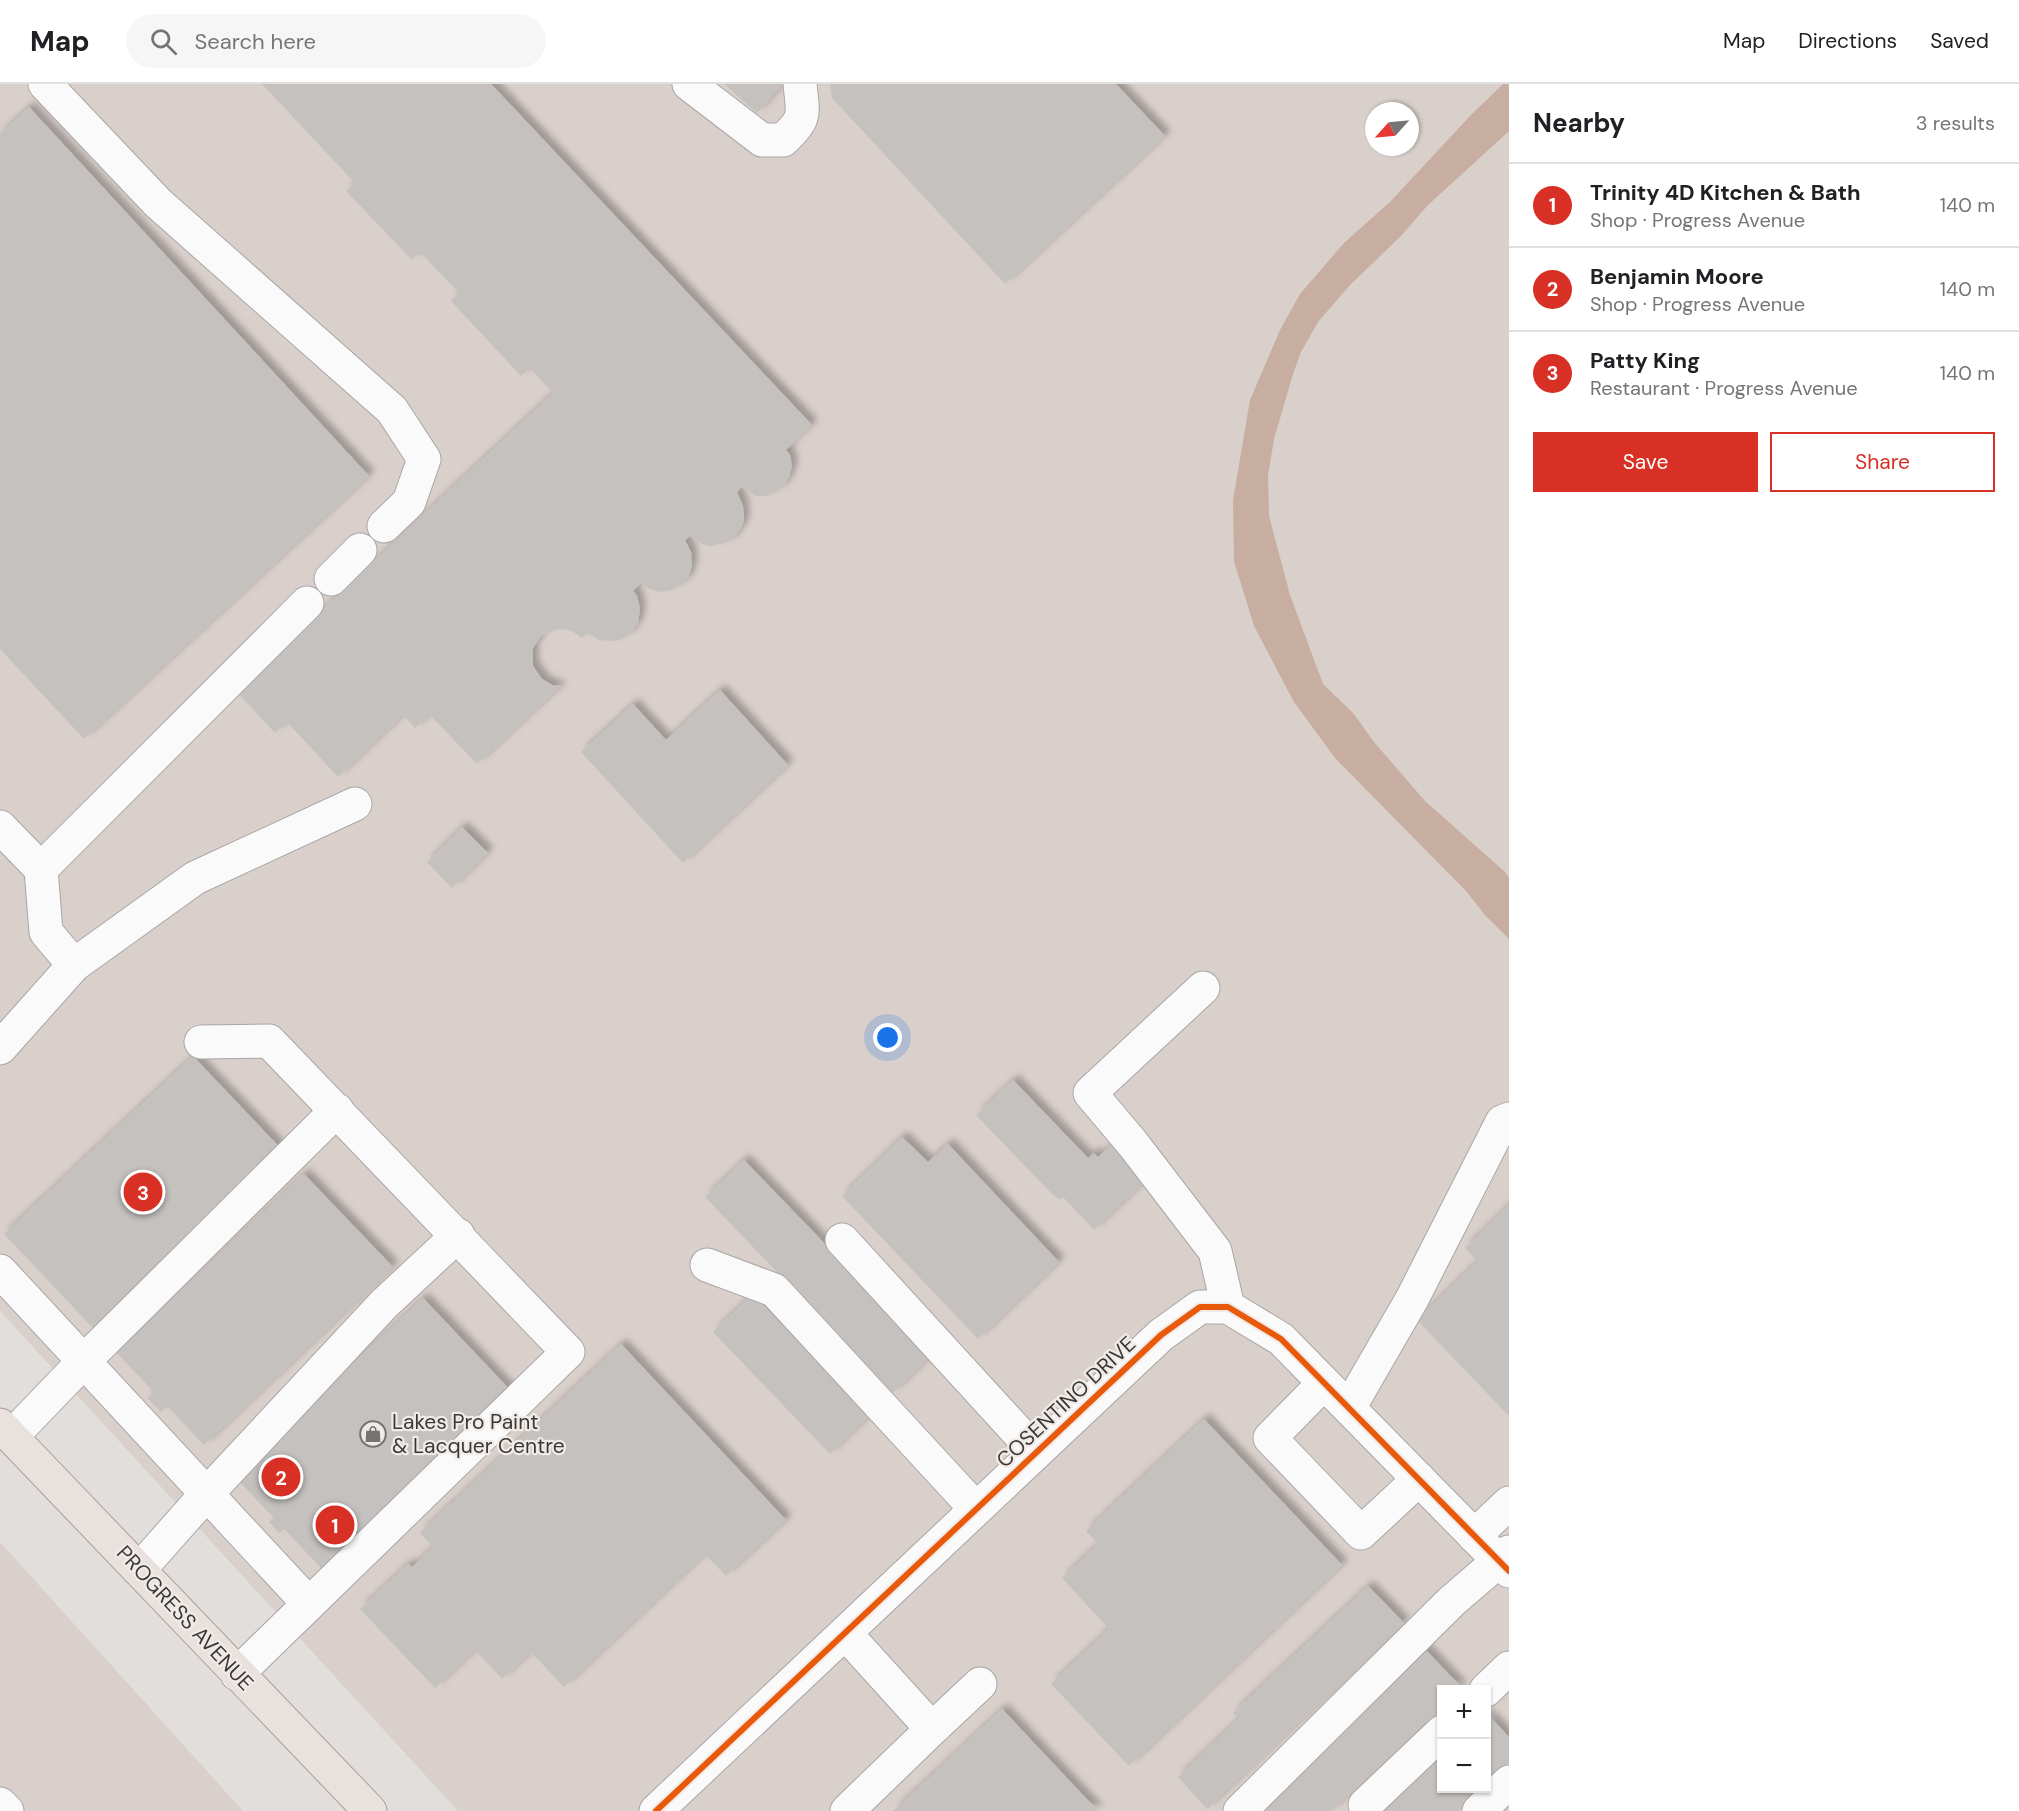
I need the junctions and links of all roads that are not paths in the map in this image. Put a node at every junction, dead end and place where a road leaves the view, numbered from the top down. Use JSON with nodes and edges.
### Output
{"nodes":[{"id":1,"x":45,"y":84,"type":"edge"},
{"id":2,"x":689,"y":84,"type":"edge"},
{"id":3,"x":800,"y":84,"type":"edge"},
{"id":4,"x":384,"y":526,"type":"dead end"},
{"id":5,"x":360,"y":550,"type":"dead end"},
{"id":6,"x":331,"y":579,"type":"dead end"},
{"id":7,"x":307,"y":603,"type":"dead end"},
{"id":8,"x":355,"y":804,"type":"dead end"},
{"id":9,"x":0,"y":827,"type":"edge"},
{"id":10,"x":41,"y":869,"type":"junction"},
{"id":11,"x":74,"y":965,"type":"junction"},
{"id":12,"x":1203,"y":988,"type":"dead end"},
{"id":13,"x":201,"y":1042,"type":"dead end"},
{"id":14,"x":0,"y":1048,"type":"edge"},
{"id":15,"x":337,"y":1110,"type":"junction"},
{"id":16,"x":1509,"y":1119,"type":"edge"},
{"id":17,"x":458,"y":1235,"type":"junction"},
{"id":18,"x":842,"y":1240,"type":"dead end"},
{"id":19,"x":707,"y":1265,"type":"dead end"},
{"id":20,"x":0,"y":1271,"type":"edge"},
{"id":21,"x":1228,"y":1307,"type":"junction"},
{"id":22,"x":84,"y":1361,"type":"junction"},
{"id":23,"x":1324,"y":1383,"type":"junction"},
{"id":24,"x":1349,"y":1408,"type":"junction"},
{"id":25,"x":6,"y":1431,"type":"edge"},
{"id":26,"x":1036,"y":1452,"type":"junction"},
{"id":27,"x":1419,"y":1479,"type":"junction"},
{"id":28,"x":207,"y":1494,"type":"junction"},
{"id":29,"x":1509,"y":1503,"type":"edge"},
{"id":30,"x":976,"y":1509,"type":"junction"},
{"id":31,"x":1474,"y":1536,"type":"junction"},
{"id":32,"x":1506,"y":1561,"type":"edge"},
{"id":33,"x":139,"y":1570,"type":"junction"},
{"id":34,"x":309,"y":1604,"type":"junction"},
{"id":35,"x":845,"y":1633,"type":"junction"},
{"id":36,"x":1509,"y":1668,"type":"edge"},
{"id":37,"x":237,"y":1674,"type":"junction"},
{"id":38,"x":980,"y":1684,"type":"dead end"},
{"id":39,"x":1490,"y":1685,"type":"edge"},
{"id":40,"x":932,"y":1729,"type":"junction"},
{"id":41,"x":1437,"y":1737,"type":"edge"},
{"id":42,"x":1509,"y":1782,"type":"edge"},
{"id":43,"x":0,"y":1804,"type":"edge"},
{"id":44,"x":1365,"y":1805,"type":"dead end"},
{"id":45,"x":7,"y":1811,"type":"edge"},
{"id":46,"x":370,"y":1811,"type":"edge"},
{"id":47,"x":656,"y":1811,"type":"edge"},
{"id":48,"x":847,"y":1811,"type":"edge"},
{"id":49,"x":1240,"y":1811,"type":"edge"},
{"id":50,"x":1479,"y":1811,"type":"edge"}],
"edges":[{"from":1,"to":4,"type":"street"},
{"from":2,"to":3,"type":"street"},
{"from":5,"to":6,"type":"street"},
{"from":7,"to":10,"type":"street"},
{"from":8,"to":11,"type":"street"},
{"from":9,"to":10,"type":"street"},
{"from":10,"to":11,"type":"street"},
{"from":11,"to":14,"type":"street"},
{"from":12,"to":21,"type":"street"},
{"from":13,"to":15,"type":"street"},
{"from":15,"to":17,"type":"street"},
{"from":15,"to":22,"type":"street"},
{"from":16,"to":24,"type":"street"},
{"from":17,"to":28,"type":"street"},
{"from":17,"to":34,"type":"street"},
{"from":18,"to":26,"type":"street"},
{"from":19,"to":30,"type":"street"},
{"from":20,"to":22,"type":"street"},
{"from":21,"to":23,"type":"street"},
{"from":21,"to":26,"type":"street","name":"COSENTINO DRIVE"},
{"from":22,"to":25,"type":"street"},
{"from":22,"to":28,"type":"street"},
{"from":23,"to":24,"type":"street"},
{"from":23,"to":27,"type":"street"},
{"from":24,"to":27,"type":"street"},
{"from":25,"to":33,"type":"main road","name":"PROGRESS AVENUE"},
{"from":26,"to":30,"type":"street","name":"COSENTINO DRIVE"},
{"from":27,"to":31,"type":"street"},
{"from":28,"to":33,"type":"street"},
{"from":28,"to":34,"type":"street"},
{"from":29,"to":31,"type":"street"},
{"from":30,"to":35,"type":"street","name":"COSENTINO DRIVE"},
{"from":31,"to":32,"type":"street"},
{"from":32,"to":49,"type":"street"},
{"from":33,"to":37,"type":"main road","name":"PROGRESS AVENUE"},
{"from":34,"to":37,"type":"street"},
{"from":35,"to":40,"type":"street"},
{"from":35,"to":47,"type":"street","name":"COSENTINO DRIVE"},
{"from":36,"to":39,"type":"street"},
{"from":37,"to":46,"type":"main road","name":"PROGRESS AVENUE"},
{"from":38,"to":40,"type":"street"},
{"from":40,"to":48,"type":"street"},
{"from":41,"to":44,"type":"street"},
{"from":42,"to":50,"type":"street"},
{"from":43,"to":45,"type":"street"}]}
